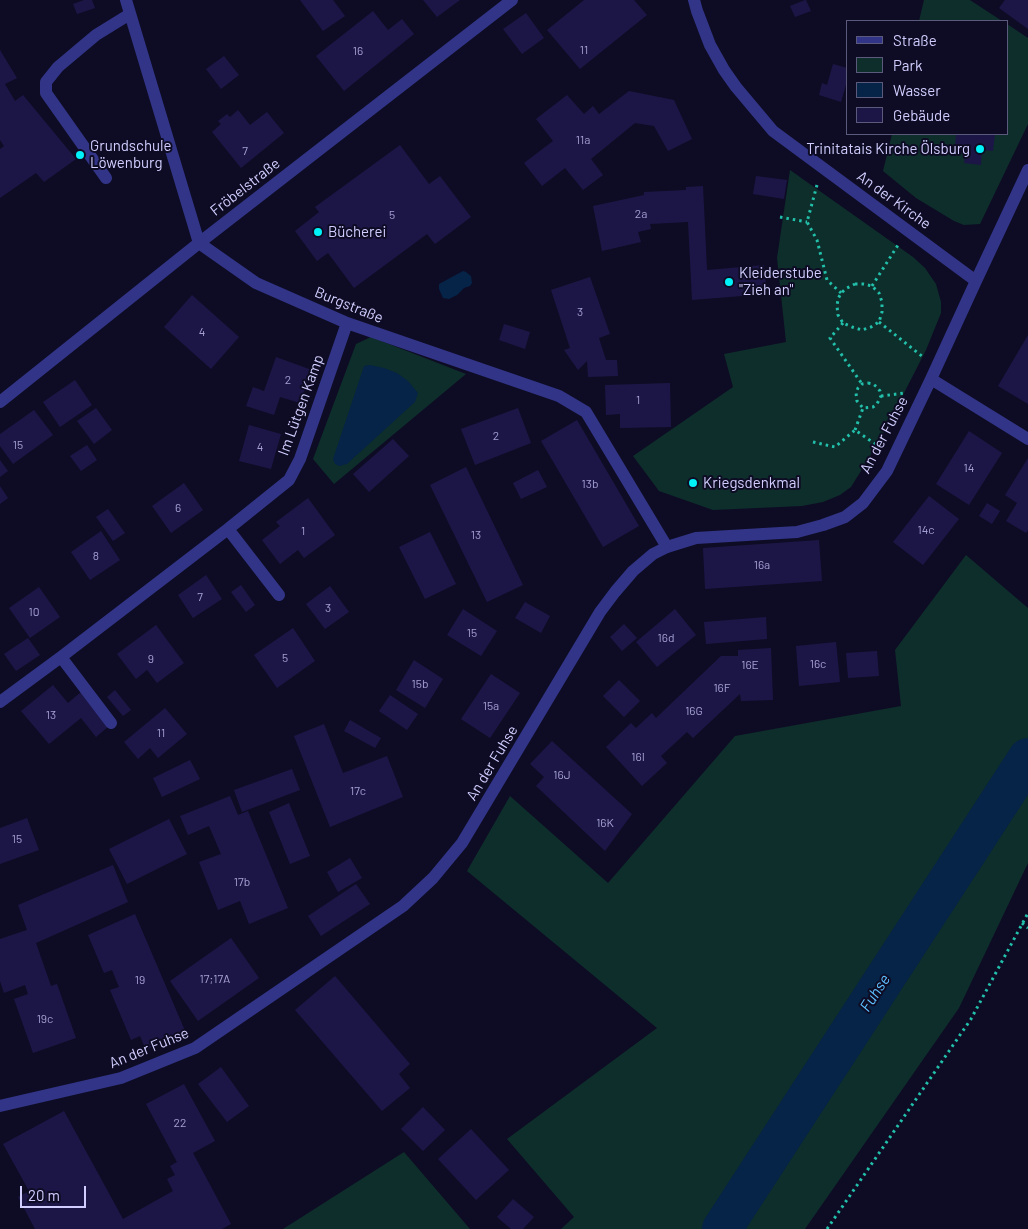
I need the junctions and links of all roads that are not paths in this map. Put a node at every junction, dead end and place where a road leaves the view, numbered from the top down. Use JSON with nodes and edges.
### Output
{"nodes":[{"id":1,"x":126,"y":0,"type":"edge"},
{"id":2,"x":512,"y":0,"type":"edge"},
{"id":3,"x":694,"y":0,"type":"edge"},
{"id":4,"x":130,"y":14,"type":"junction"},
{"id":5,"x":1028,"y":170,"type":"edge"},
{"id":6,"x":106,"y":178,"type":"dead end"},
{"id":7,"x":199,"y":243,"type":"junction"},
{"id":8,"x":976,"y":281,"type":"junction"},
{"id":9,"x":346,"y":323,"type":"junction"},
{"id":10,"x":934,"y":373,"type":"junction"},
{"id":11,"x":0,"y":402,"type":"edge"},
{"id":12,"x":1028,"y":439,"type":"edge"},
{"id":13,"x":228,"y":529,"type":"junction"},
{"id":14,"x":667,"y":547,"type":"junction"},
{"id":15,"x":279,"y":595,"type":"dead end"},
{"id":16,"x":61,"y":657,"type":"junction"},
{"id":17,"x":0,"y":702,"type":"edge"},
{"id":18,"x":111,"y":723,"type":"dead end"},
{"id":19,"x":0,"y":1106,"type":"edge"}],
"edges":[{"from":1,"to":4,"type":"street"},
{"from":2,"to":7,"type":"street","name":"Fröbelstraße"},
{"from":3,"to":8,"type":"street","name":"An der Kirche"},
{"from":4,"to":6,"type":"street"},
{"from":4,"to":7,"type":"street"},
{"from":5,"to":8,"type":"street","name":"An der Fuhse"},
{"from":7,"to":9,"type":"street","name":"Burgstraße"},
{"from":7,"to":11,"type":"street","name":"Fröbelstraße"},
{"from":8,"to":10,"type":"street","name":"An der Fuhse"},
{"from":9,"to":13,"type":"street","name":"Im Lütgen Kamp"},
{"from":9,"to":14,"type":"street","name":"Burgstraße"},
{"from":10,"to":12,"type":"street"},
{"from":10,"to":14,"type":"street","name":"An der Fuhse"},
{"from":13,"to":15,"type":"street"},
{"from":13,"to":16,"type":"street","name":"Im Lütgen Kamp"},
{"from":14,"to":19,"type":"street","name":"An der Fuhse"},
{"from":16,"to":17,"type":"street","name":"Im Lütgen Kamp"},
{"from":16,"to":18,"type":"street"}]}
